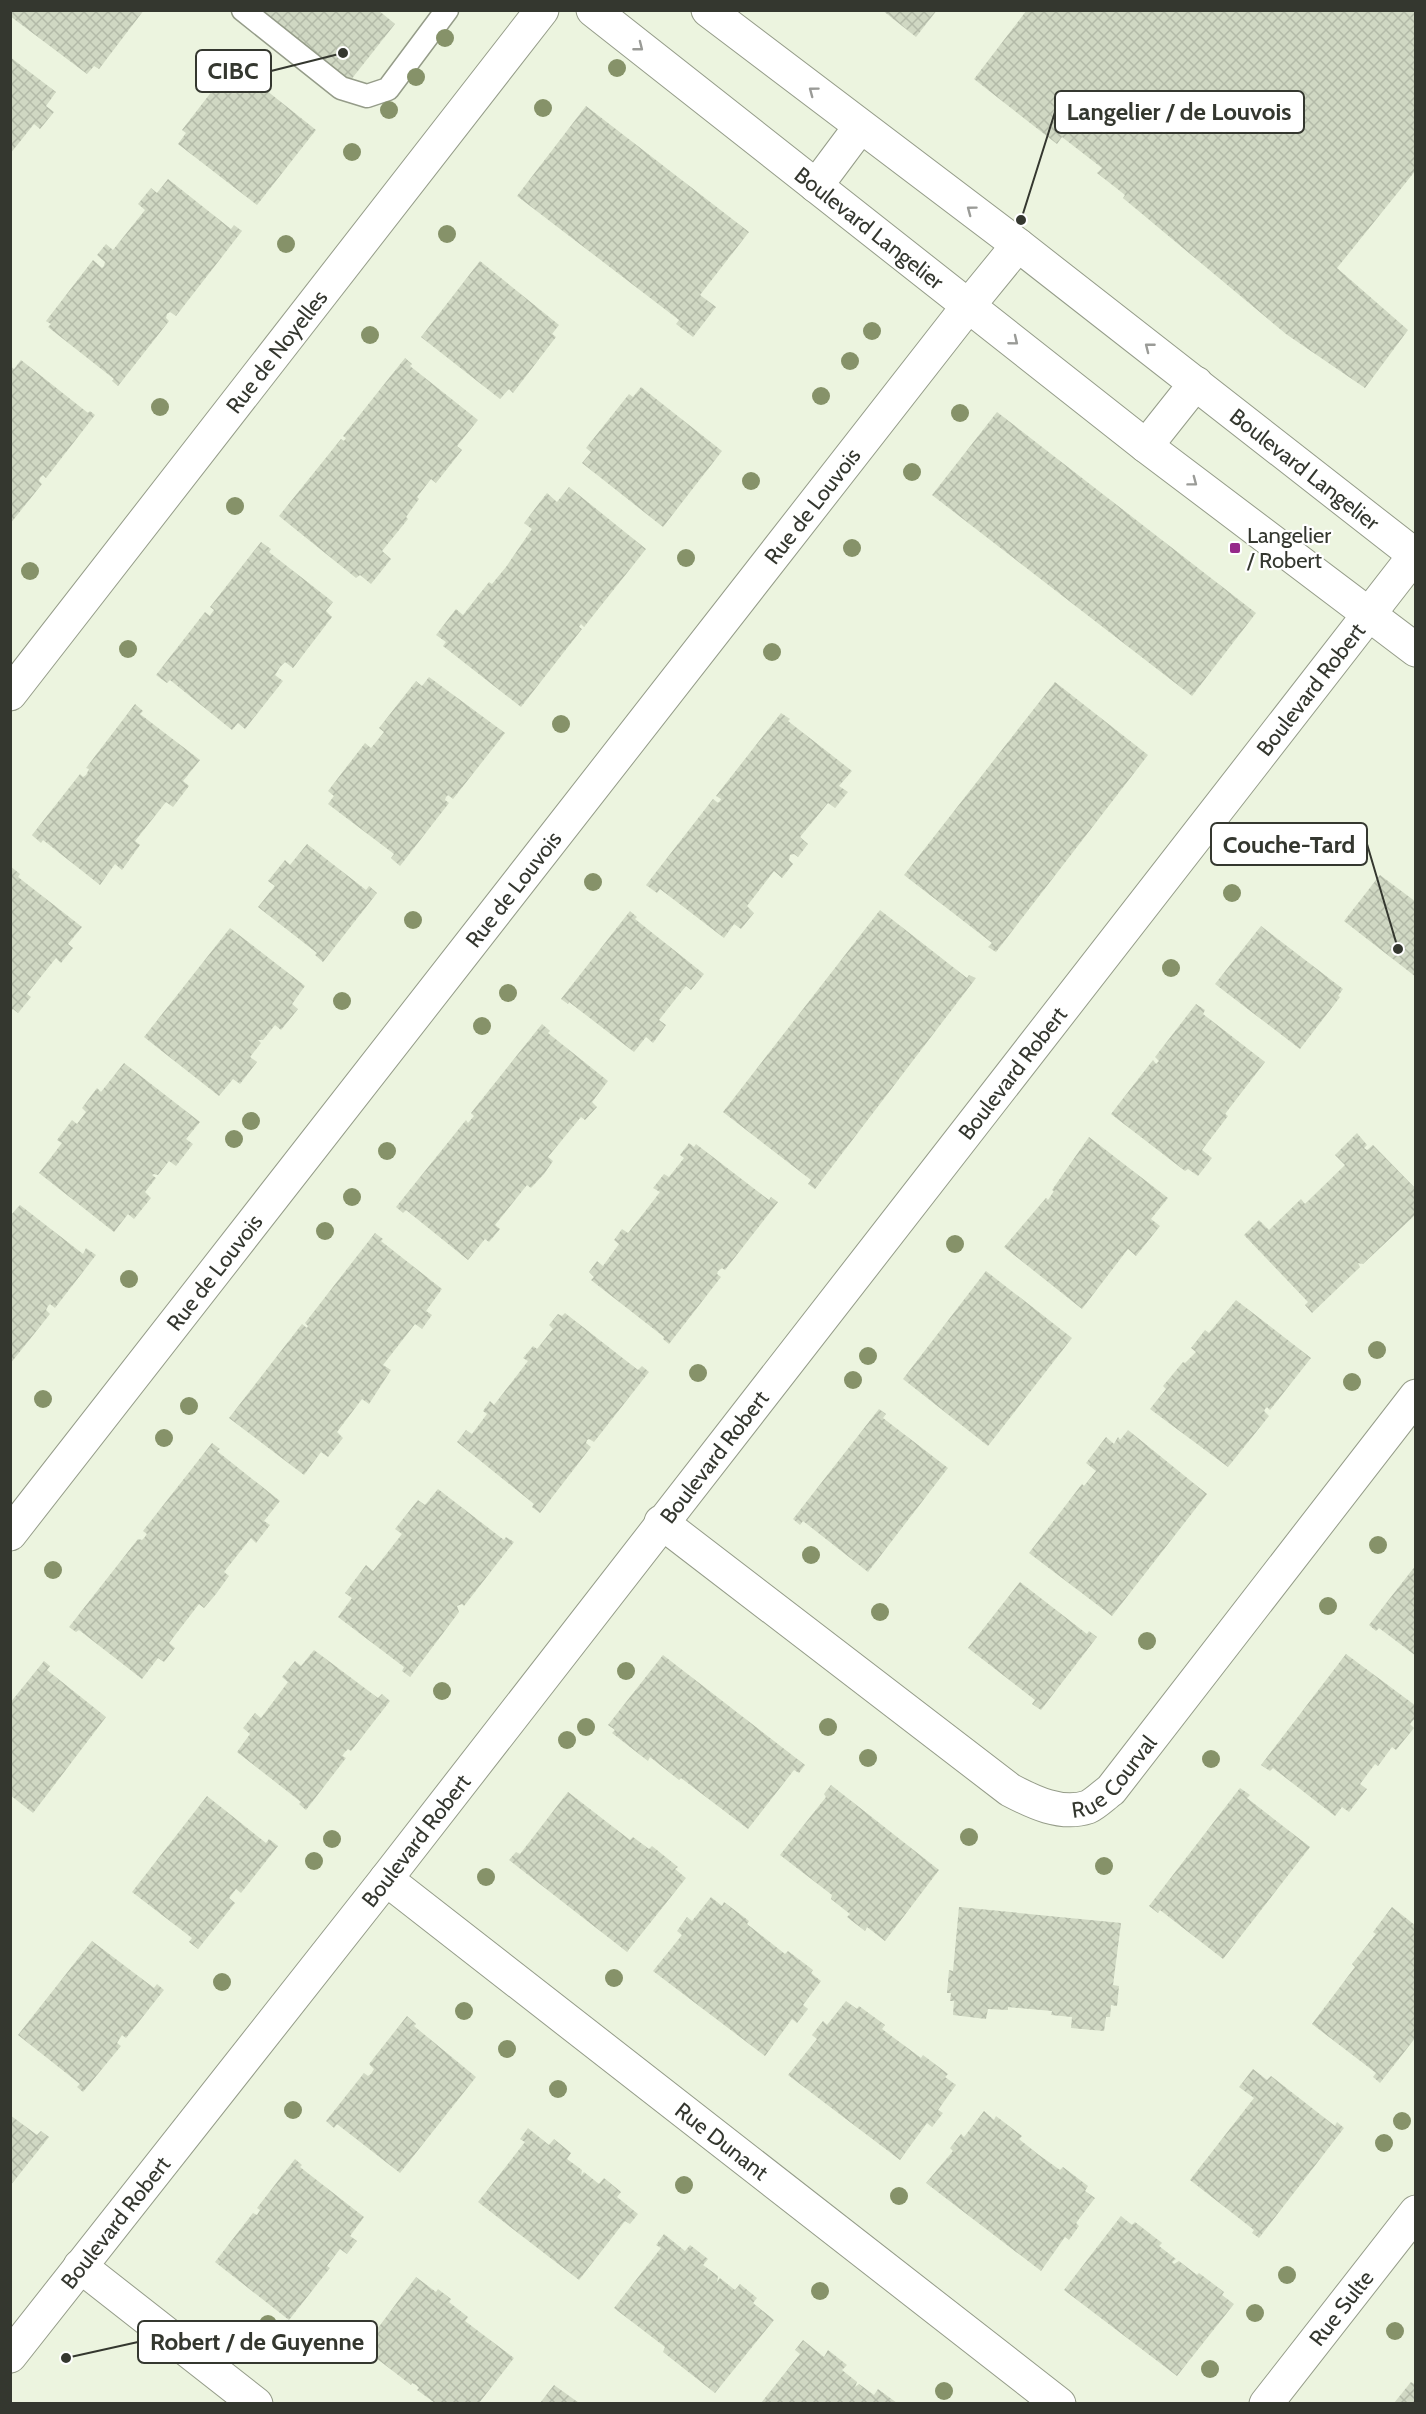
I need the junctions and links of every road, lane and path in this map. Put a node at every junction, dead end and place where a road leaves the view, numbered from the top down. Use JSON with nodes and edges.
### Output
{"nodes":[{"id":1,"x":243,"y":10,"type":"edge"},
{"id":2,"x":447,"y":10,"type":"edge"},
{"id":3,"x":543,"y":10,"type":"edge"},
{"id":4,"x":593,"y":10,"type":"edge"},
{"id":5,"x":708,"y":10,"type":"edge"},
{"id":6,"x":860,"y":127,"type":"junction"},
{"id":7,"x":816,"y":186,"type":"junction"},
{"id":8,"x":1018,"y":245,"type":"junction"},
{"id":9,"x":969,"y":305,"type":"junction"},
{"id":10,"x":1196,"y":383,"type":"junction"},
{"id":11,"x":1146,"y":446,"type":"junction"},
{"id":12,"x":1415,"y":555,"type":"edge"},
{"id":13,"x":1368,"y":614,"type":"junction"},
{"id":14,"x":1416,"y":650,"type":"edge"},
{"id":15,"x":10,"y":694,"type":"edge"},
{"id":16,"x":1416,"y":1396,"type":"edge"},
{"id":17,"x":661,"y":1522,"type":"junction"},
{"id":18,"x":10,"y":1534,"type":"edge"},
{"id":19,"x":386,"y":1879,"type":"junction"},
{"id":20,"x":1416,"y":2212,"type":"edge"},
{"id":21,"x":80,"y":2266,"type":"junction"},
{"id":22,"x":10,"y":2356,"type":"edge"},
{"id":23,"x":256,"y":2403,"type":"edge"},
{"id":24,"x":1059,"y":2403,"type":"edge"},
{"id":25,"x":1266,"y":2403,"type":"edge"}],
"edges":[{"from":1,"to":2,"type":"lane"},
{"from":3,"to":15,"type":"street","name":"Rue de Noyelles"},
{"from":4,"to":7,"type":"street","name":"Boulevard Langelier","one_way":true},
{"from":6,"to":5,"type":"street","name":"Boulevard Langelier","one_way":true},
{"from":6,"to":7,"type":"street"},
{"from":8,"to":6,"type":"street","name":"Boulevard Langelier","one_way":true},
{"from":7,"to":9,"type":"street","name":"Boulevard Langelier"},
{"from":8,"to":9,"type":"street","name":"Rue de Louvois"},
{"from":10,"to":8,"type":"street","name":"Boulevard Langelier","one_way":true},
{"from":9,"to":11,"type":"street","name":"Boulevard Langelier","one_way":true},
{"from":9,"to":18,"type":"street","name":"Rue de Louvois"},
{"from":10,"to":11,"type":"street"},
{"from":10,"to":12,"type":"street","name":"Boulevard Langelier"},
{"from":11,"to":13,"type":"street","name":"Boulevard Langelier","one_way":true},
{"from":12,"to":13,"type":"street","name":"Boulevard Robert"},
{"from":13,"to":14,"type":"street","name":"Boulevard Langelier"},
{"from":13,"to":17,"type":"street","name":"Boulevard Robert"},
{"from":16,"to":17,"type":"street","name":"Rue Courval"},
{"from":17,"to":19,"type":"street","name":"Boulevard Robert"},
{"from":19,"to":21,"type":"street","name":"Boulevard Robert"},
{"from":19,"to":24,"type":"street","name":"Rue Dunant"},
{"from":20,"to":25,"type":"street","name":"Rue Sulte"},
{"from":21,"to":22,"type":"street","name":"Boulevard Robert"},
{"from":21,"to":23,"type":"street"}]}
